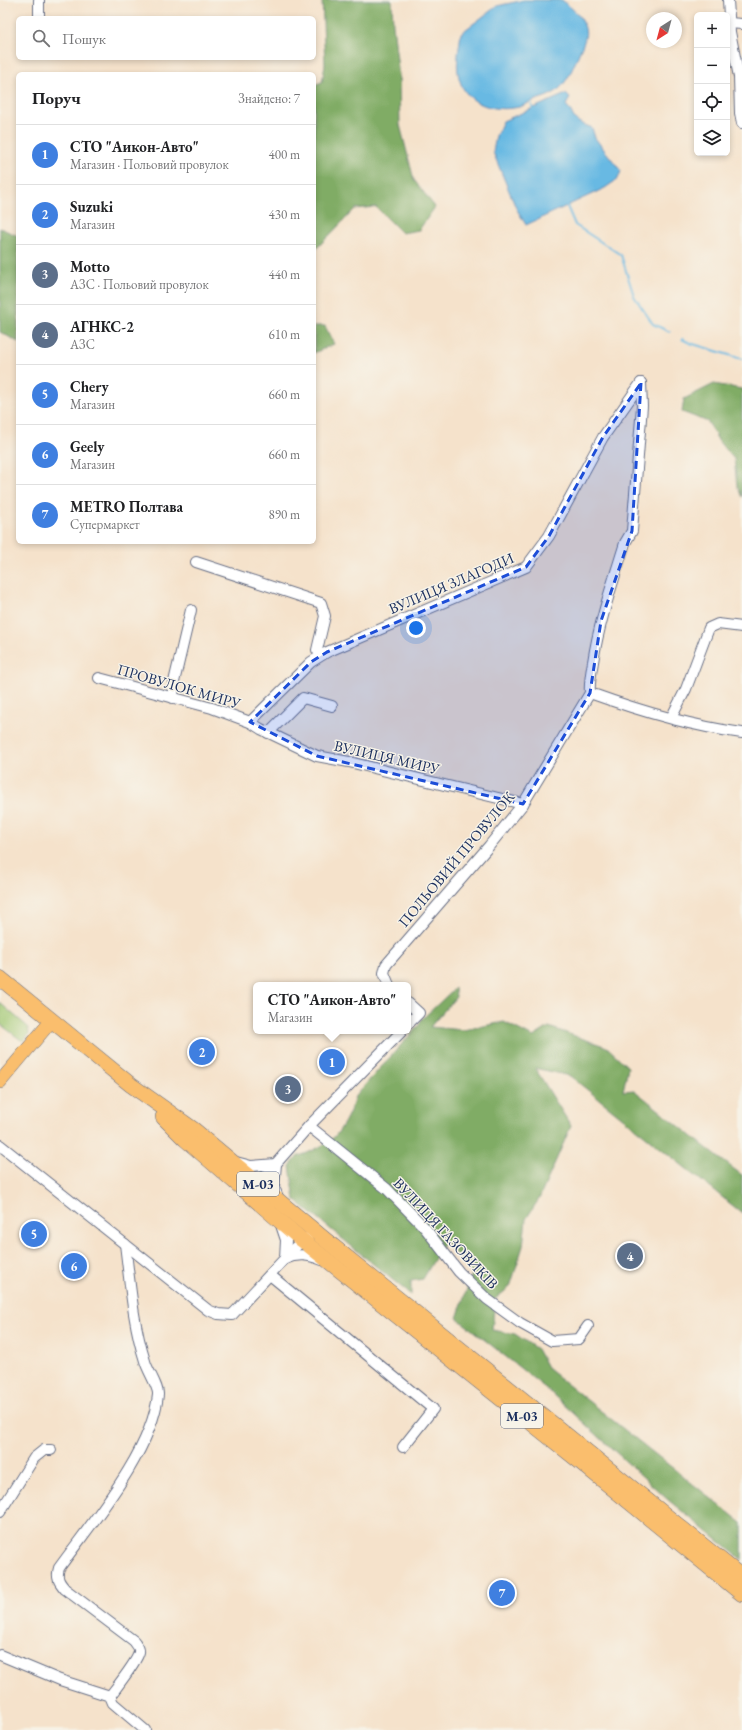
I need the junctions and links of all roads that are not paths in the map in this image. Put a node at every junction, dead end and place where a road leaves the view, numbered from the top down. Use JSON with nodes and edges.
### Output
{"nodes":[{"id":1,"x":39,"y":0,"type":"edge"},
{"id":2,"x":728,"y":0,"type":"edge"},
{"id":3,"x":729,"y":12,"type":"edge"},
{"id":4,"x":39,"y":16,"type":"edge"},
{"id":5,"x":730,"y":23,"type":"edge"},
{"id":6,"x":742,"y":24,"type":"edge"},
{"id":7,"x":730,"y":28,"type":"edge"},
{"id":8,"x":741,"y":100,"type":"edge"},
{"id":9,"x":742,"y":123,"type":"edge"},
{"id":10,"x":641,"y":383,"type":"joint"},
{"id":11,"x":196,"y":562,"type":"dead end"},
{"id":12,"x":191,"y":610,"type":"dead end"},
{"id":13,"x":742,"y":627,"type":"edge"},
{"id":14,"x":321,"y":656,"type":"junction"},
{"id":15,"x":99,"y":678,"type":"dead end"},
{"id":16,"x":590,"y":689,"type":"junction"},
{"id":17,"x":173,"y":698,"type":"junction"},
{"id":18,"x":332,"y":706,"type":"dead end"},
{"id":19,"x":671,"y":718,"type":"junction"},
{"id":20,"x":250,"y":722,"type":"junction"},
{"id":21,"x":268,"y":733,"type":"junction"},
{"id":22,"x":742,"y":733,"type":"edge"},
{"id":23,"x":524,"y":804,"type":"junction"},
{"id":24,"x":2,"y":979,"type":"edge"},
{"id":25,"x":388,"y":982,"type":"edge"},
{"id":26,"x":411,"y":1006,"type":"edge"},
{"id":27,"x":52,"y":1020,"type":"junction"},
{"id":28,"x":411,"y":1021,"type":"edge"},
{"id":29,"x":399,"y":1034,"type":"edge"},
{"id":30,"x":0,"y":1082,"type":"edge"},
{"id":31,"x":309,"y":1126,"type":"junction"},
{"id":32,"x":0,"y":1145,"type":"edge"},
{"id":33,"x":276,"y":1164,"type":"junction"},
{"id":34,"x":228,"y":1167,"type":"junction"},
{"id":35,"x":258,"y":1184,"type":"junction"},
{"id":36,"x":280,"y":1202,"type":"junction"},
{"id":37,"x":264,"y":1208,"type":"junction"},
{"id":38,"x":300,"y":1219,"type":"junction"},
{"id":39,"x":280,"y":1221,"type":"junction"},
{"id":40,"x":323,"y":1238,"type":"junction"},
{"id":41,"x":302,"y":1240,"type":"junction"},
{"id":42,"x":125,"y":1244,"type":"junction"},
{"id":43,"x":285,"y":1259,"type":"junction"},
{"id":44,"x":331,"y":1264,"type":"junction"},
{"id":45,"x":270,"y":1275,"type":"junction"},
{"id":46,"x":588,"y":1326,"type":"dead end"},
{"id":47,"x":403,"y":1447,"type":"dead end"},
{"id":48,"x":51,"y":1450,"type":"dead end"},
{"id":49,"x":0,"y":1512,"type":"edge"},
{"id":50,"x":742,"y":1577,"type":"edge"},
{"id":51,"x":742,"y":1594,"type":"edge"},
{"id":52,"x":0,"y":1655,"type":"edge"},
{"id":53,"x":110,"y":1696,"type":"junction"},
{"id":54,"x":145,"y":1730,"type":"edge"}],
"edges":[{"from":1,"to":4,"type":"street"},
{"from":2,"to":3,"type":"street"},
{"from":5,"to":6,"type":"street"},
{"from":7,"to":8,"type":"street"},
{"from":8,"to":9,"type":"street"},
{"from":10,"to":14,"type":"street","name":"ВУЛИЦЯ ЗЛАГОДИ"},
{"from":10,"to":16,"type":"street","name":"ПОЛЬОВИЙ ПРОВУЛОК"},
{"from":11,"to":14,"type":"street"},
{"from":12,"to":17,"type":"street"},
{"from":13,"to":19,"type":"street"},
{"from":14,"to":20,"type":"street","name":"ВУЛИЦЯ ЗЛАГОДИ"},
{"from":15,"to":17,"type":"street","name":"ПРОВУЛОК МИРУ"},
{"from":16,"to":19,"type":"street"},
{"from":16,"to":23,"type":"street","name":"ПОЛЬОВИЙ ПРОВУЛОК"},
{"from":17,"to":20,"type":"street","name":"ПРОВУЛОК МИРУ"},
{"from":18,"to":21,"type":"street"},
{"from":19,"to":22,"type":"street"},
{"from":20,"to":21,"type":"street","name":"ВУЛИЦЯ МИРУ"},
{"from":21,"to":23,"type":"street","name":"ВУЛИЦЯ МИРУ"},
{"from":23,"to":25,"type":"street","name":"ПОЛЬОВИЙ ПРОВУЛОК"},
{"from":24,"to":27,"type":"highway","number":"М-03"},
{"from":26,"to":28,"type":"street"},
{"from":27,"to":30,"type":"main road"},
{"from":27,"to":34,"type":"highway","number":"М-03"},
{"from":29,"to":31,"type":"street"},
{"from":31,"to":33,"type":"street"},
{"from":31,"to":46,"type":"street","name":"ВУЛИЦЯ ГАЗОВИКІВ"},
{"from":32,"to":42,"type":"street"},
{"from":33,"to":34,"type":"street"},
{"from":33,"to":35,"type":"street"},
{"from":33,"to":36,"type":"street"},
{"from":34,"to":35,"type":"highway","number":"М-03"},
{"from":34,"to":37,"type":"highway","number":"М-03"},
{"from":35,"to":36,"type":"highway","number":"М-03"},
{"from":35,"to":37,"type":"street"},
{"from":36,"to":38,"type":"highway","number":"М-03"},
{"from":37,"to":39,"type":"highway","number":"М-03"},
{"from":38,"to":40,"type":"highway","number":"М-03"},
{"from":38,"to":41,"type":"street"},
{"from":39,"to":41,"type":"highway","number":"М-03"},
{"from":39,"to":43,"type":"street"},
{"from":40,"to":41,"type":"street"},
{"from":40,"to":50,"type":"highway","number":"М-03"},
{"from":41,"to":43,"type":"street"},
{"from":41,"to":44,"type":"highway","number":"М-03"},
{"from":42,"to":45,"type":"street"},
{"from":42,"to":53,"type":"street"},
{"from":43,"to":44,"type":"street"},
{"from":43,"to":45,"type":"street"},
{"from":44,"to":51,"type":"highway","number":"М-03"},
{"from":45,"to":47,"type":"street"},
{"from":48,"to":49,"type":"street"},
{"from":52,"to":53,"type":"street"},
{"from":53,"to":54,"type":"street"}]}
